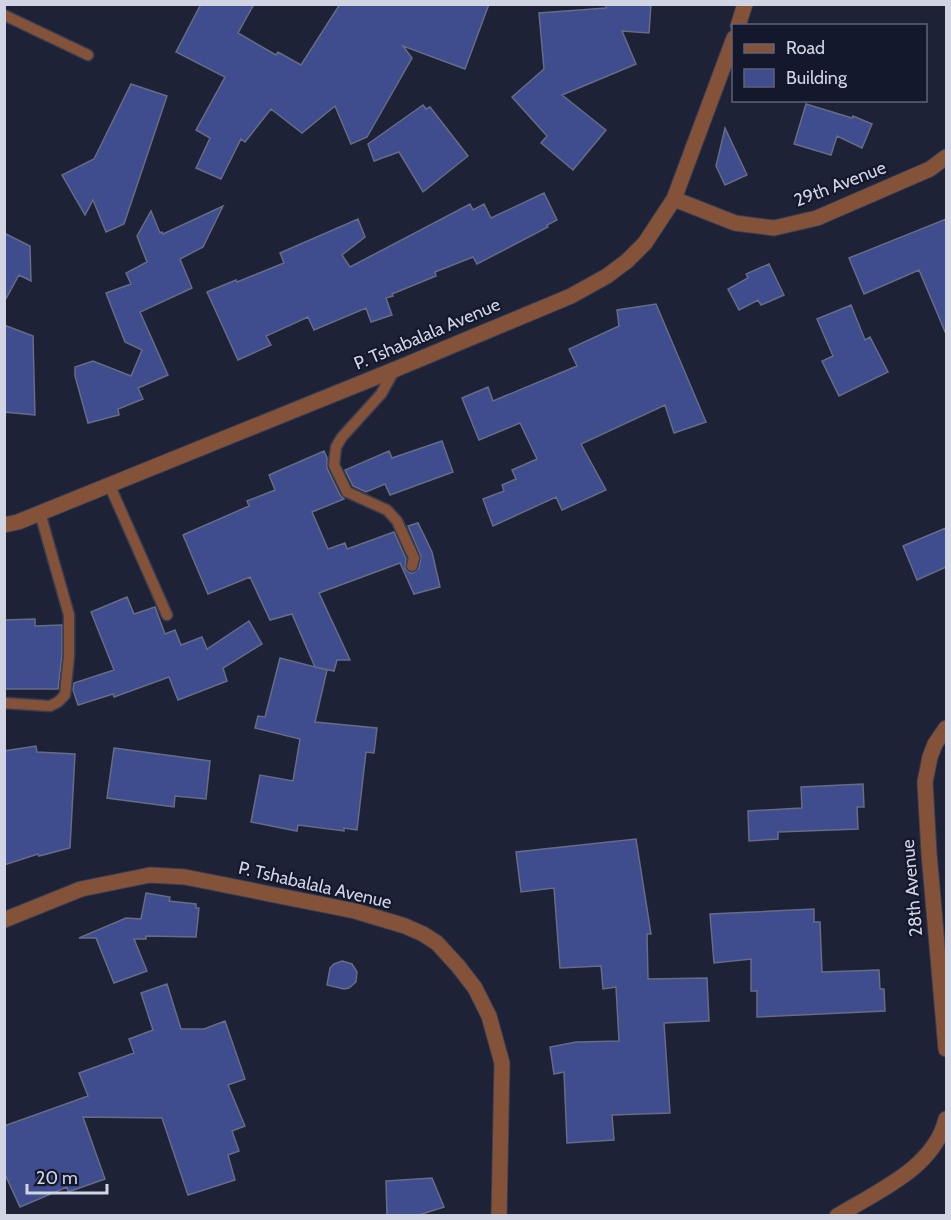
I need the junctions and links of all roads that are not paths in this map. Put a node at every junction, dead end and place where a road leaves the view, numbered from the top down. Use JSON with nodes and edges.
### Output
{"nodes":[{"id":1,"x":745,"y":4,"type":"edge"},
{"id":2,"x":4,"y":15,"type":"edge"},
{"id":3,"x":739,"y":24,"type":"edge"},
{"id":4,"x":732,"y":43,"type":"edge"},
{"id":5,"x":88,"y":55,"type":"dead end"},
{"id":6,"x":946,"y":156,"type":"edge"},
{"id":7,"x":674,"y":199,"type":"junction"},
{"id":8,"x":396,"y":369,"type":"junction"},
{"id":9,"x":109,"y":484,"type":"junction"},
{"id":10,"x":40,"y":513,"type":"junction"},
{"id":11,"x":4,"y":525,"type":"edge"},
{"id":12,"x":412,"y":566,"type":"dead end"},
{"id":13,"x":167,"y":615,"type":"dead end"},
{"id":14,"x":4,"y":703,"type":"edge"},
{"id":15,"x":946,"y":728,"type":"edge"},
{"id":16,"x":4,"y":920,"type":"edge"},
{"id":17,"x":946,"y":1049,"type":"edge"},
{"id":18,"x":946,"y":1119,"type":"edge"},
{"id":19,"x":499,"y":1215,"type":"edge"},
{"id":20,"x":837,"y":1215,"type":"edge"}],
"edges":[{"from":1,"to":3,"type":"street"},
{"from":2,"to":5,"type":"lane"},
{"from":4,"to":7,"type":"street","name":"P. Tshabalala Avenue"},
{"from":6,"to":7,"type":"street","name":"29th Avenue"},
{"from":7,"to":8,"type":"street","name":"P. Tshabalala Avenue"},
{"from":8,"to":9,"type":"street","name":"P. Tshabalala Avenue"},
{"from":8,"to":12,"type":"lane"},
{"from":9,"to":10,"type":"street","name":"P. Tshabalala Avenue"},
{"from":9,"to":13,"type":"lane"},
{"from":10,"to":11,"type":"street","name":"P. Tshabalala Avenue"},
{"from":10,"to":14,"type":"lane"},
{"from":15,"to":17,"type":"street","name":"28th Avenue"},
{"from":16,"to":19,"type":"street","name":"P. Tshabalala Avenue"},
{"from":18,"to":20,"type":"street"}]}
